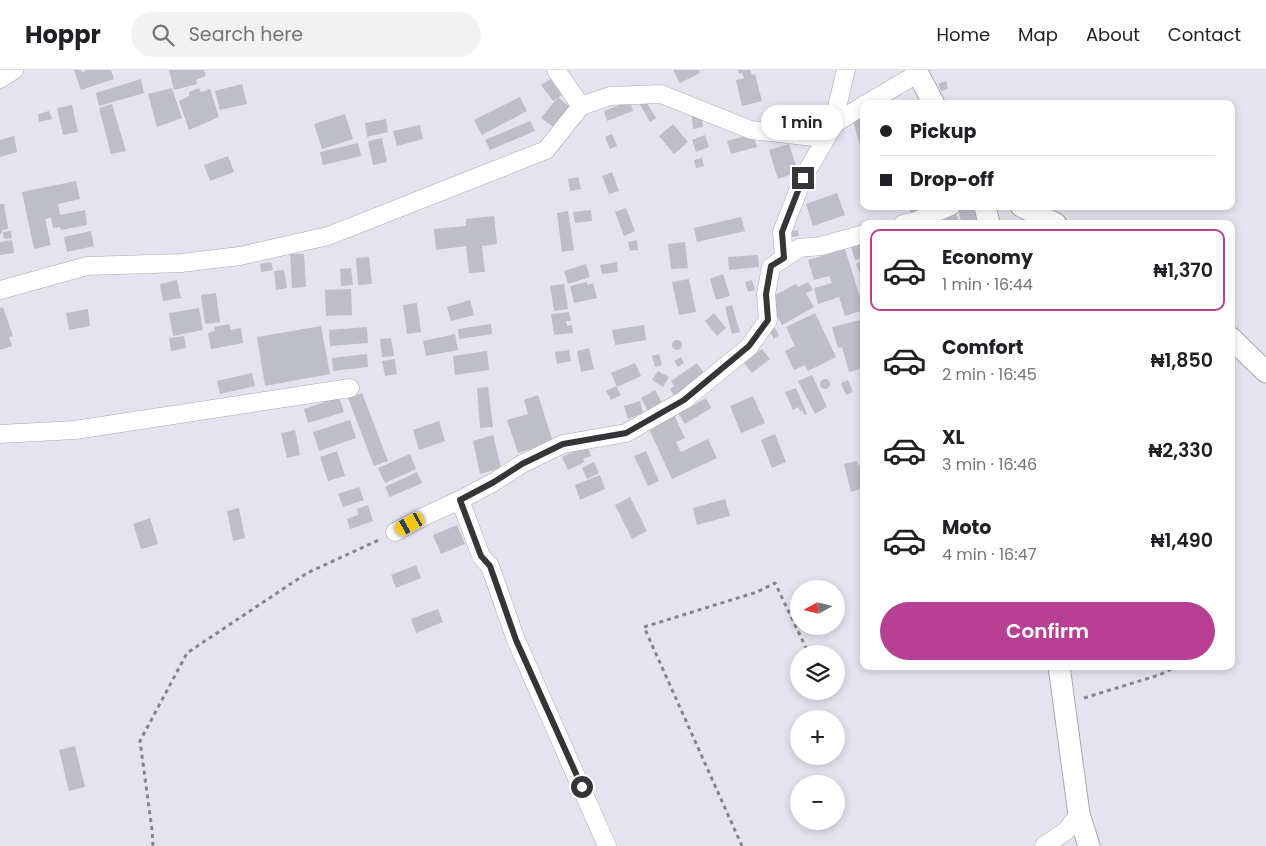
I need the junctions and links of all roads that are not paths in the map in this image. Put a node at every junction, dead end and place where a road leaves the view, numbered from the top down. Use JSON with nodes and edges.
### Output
{"nodes":[{"id":1,"x":14,"y":70,"type":"edge"},
{"id":2,"x":556,"y":70,"type":"edge"},
{"id":3,"x":846,"y":70,"type":"edge"},
{"id":4,"x":916,"y":72,"type":"edge"},
{"id":5,"x":0,"y":79,"type":"edge"},
{"id":6,"x":871,"y":100,"type":"edge"},
{"id":7,"x":932,"y":100,"type":"edge"},
{"id":8,"x":581,"y":106,"type":"junction"},
{"id":9,"x":860,"y":107,"type":"edge"},
{"id":10,"x":834,"y":124,"type":"junction"},
{"id":11,"x":942,"y":210,"type":"edge"},
{"id":12,"x":1029,"y":210,"type":"edge"},
{"id":13,"x":918,"y":220,"type":"edge"},
{"id":14,"x":1048,"y":220,"type":"edge"},
{"id":15,"x":860,"y":235,"type":"edge"},
{"id":16,"x":784,"y":258,"type":"junction"},
{"id":17,"x":0,"y":290,"type":"edge"},
{"id":18,"x":1235,"y":342,"type":"edge"},
{"id":19,"x":1266,"y":372,"type":"edge"},
{"id":20,"x":350,"y":388,"type":"dead end"},
{"id":21,"x":0,"y":434,"type":"edge"},
{"id":22,"x":460,"y":500,"type":"junction"},
{"id":23,"x":395,"y":532,"type":"road end"},
{"id":24,"x":1060,"y":670,"type":"edge"},
{"id":25,"x":1079,"y":814,"type":"junction"},
{"id":26,"x":607,"y":846,"type":"edge"},
{"id":27,"x":1044,"y":846,"type":"edge"},
{"id":28,"x":1089,"y":846,"type":"edge"}],
"edges":[{"from":1,"to":5,"type":"street"},
{"from":2,"to":8,"type":"street"},
{"from":3,"to":10,"type":"street"},
{"from":4,"to":6,"type":"street"},
{"from":4,"to":7,"type":"street"},
{"from":8,"to":10,"type":"street"},
{"from":8,"to":17,"type":"street"},
{"from":9,"to":10,"type":"street"},
{"from":10,"to":16,"type":"street"},
{"from":11,"to":13,"type":"street"},
{"from":12,"to":14,"type":"street"},
{"from":15,"to":16,"type":"street"},
{"from":16,"to":22,"type":"street"},
{"from":18,"to":19,"type":"street"},
{"from":20,"to":21,"type":"street"},
{"from":22,"to":23,"type":"street"},
{"from":22,"to":26,"type":"street"},
{"from":24,"to":25,"type":"street"},
{"from":25,"to":27,"type":"street"},
{"from":25,"to":28,"type":"street"}]}
